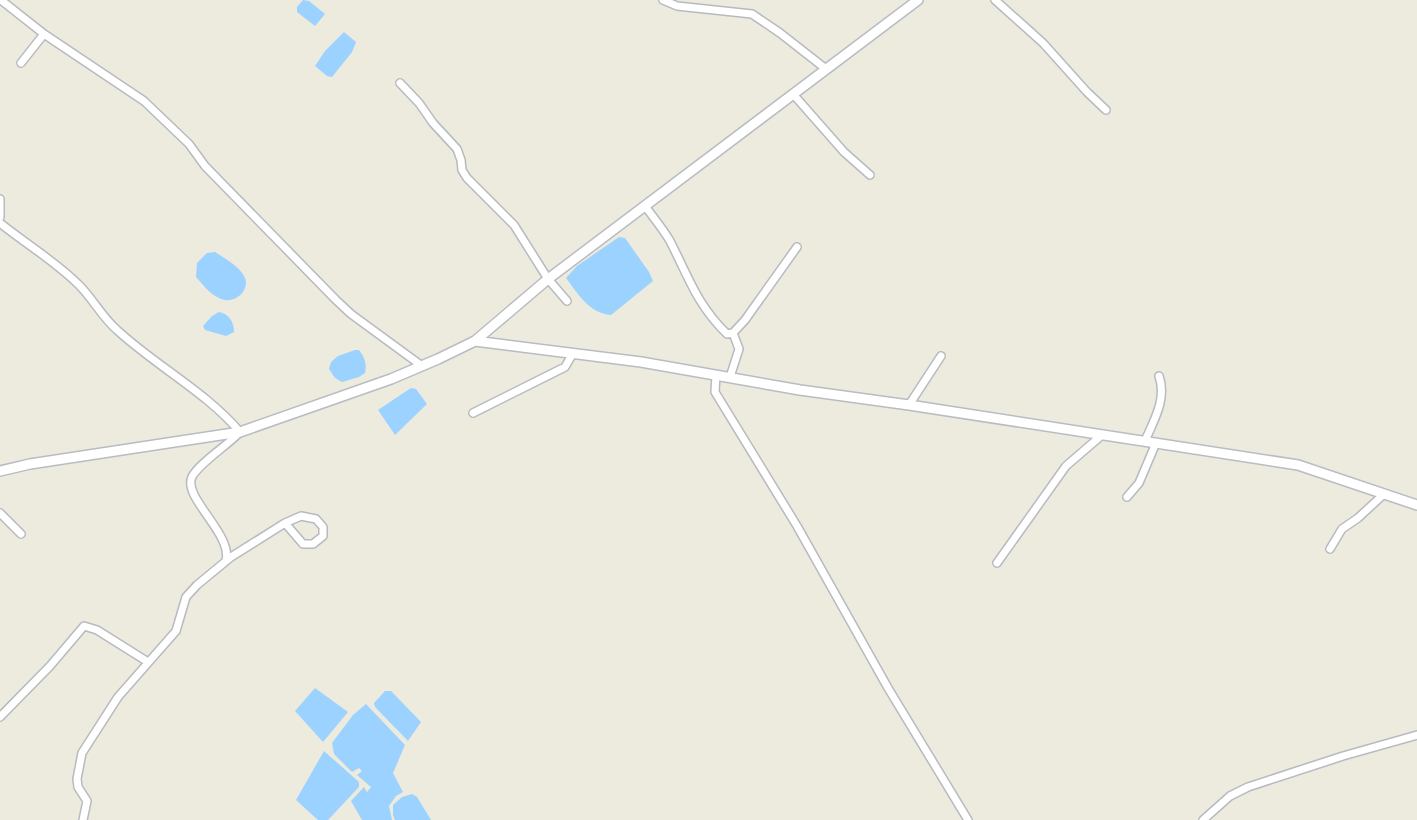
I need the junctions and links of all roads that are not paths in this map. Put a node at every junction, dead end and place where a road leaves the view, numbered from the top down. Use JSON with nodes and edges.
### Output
{"nodes":[{"id":1,"x":1,"y":0,"type":"edge"},
{"id":2,"x":663,"y":0,"type":"edge"},
{"id":3,"x":918,"y":0,"type":"edge"},
{"id":4,"x":995,"y":0,"type":"edge"},
{"id":5,"x":44,"y":34,"type":"junction"},
{"id":6,"x":21,"y":63,"type":"dead end"},
{"id":7,"x":826,"y":69,"type":"junction"},
{"id":8,"x":400,"y":83,"type":"dead end"},
{"id":9,"x":793,"y":94,"type":"junction"},
{"id":10,"x":1106,"y":110,"type":"dead end"},
{"id":11,"x":870,"y":175,"type":"dead end"},
{"id":12,"x":0,"y":199,"type":"edge"},
{"id":13,"x":645,"y":206,"type":"junction"},
{"id":14,"x":0,"y":217,"type":"edge"},
{"id":15,"x":0,"y":223,"type":"edge"},
{"id":16,"x":797,"y":247,"type":"dead end"},
{"id":17,"x":548,"y":279,"type":"junction"},
{"id":18,"x":567,"y":301,"type":"dead end"},
{"id":19,"x":733,"y":333,"type":"junction"},
{"id":20,"x":476,"y":341,"type":"junction"},
{"id":21,"x":572,"y":355,"type":"junction"},
{"id":22,"x":941,"y":356,"type":"dead end"},
{"id":23,"x":422,"y":366,"type":"junction"},
{"id":24,"x":716,"y":375,"type":"junction"},
{"id":25,"x":1159,"y":376,"type":"dead end"},
{"id":26,"x":730,"y":377,"type":"junction"},
{"id":27,"x":909,"y":405,"type":"junction"},
{"id":28,"x":473,"y":413,"type":"dead end"},
{"id":29,"x":240,"y":432,"type":"junction"},
{"id":30,"x":1102,"y":435,"type":"junction"},
{"id":31,"x":1145,"y":441,"type":"junction"},
{"id":32,"x":1156,"y":443,"type":"junction"},
{"id":33,"x":0,"y":471,"type":"edge"},
{"id":34,"x":1384,"y":494,"type":"junction"},
{"id":35,"x":1127,"y":497,"type":"dead end"},
{"id":36,"x":1417,"y":505,"type":"edge"},
{"id":37,"x":0,"y":513,"type":"edge"},
{"id":38,"x":285,"y":523,"type":"junction"},
{"id":39,"x":21,"y":534,"type":"dead end"},
{"id":40,"x":1330,"y":549,"type":"dead end"},
{"id":41,"x":226,"y":561,"type":"junction"},
{"id":42,"x":997,"y":563,"type":"dead end"},
{"id":43,"x":148,"y":662,"type":"junction"},
{"id":44,"x":0,"y":717,"type":"edge"},
{"id":45,"x":1417,"y":735,"type":"edge"},
{"id":46,"x":83,"y":820,"type":"edge"},
{"id":47,"x":968,"y":820,"type":"edge"},
{"id":48,"x":1203,"y":820,"type":"edge"}],
"edges":[{"from":1,"to":5,"type":"street"},
{"from":2,"to":7,"type":"street"},
{"from":3,"to":7,"type":"main road"},
{"from":4,"to":10,"type":"street"},
{"from":5,"to":6,"type":"street"},
{"from":5,"to":23,"type":"street"},
{"from":7,"to":9,"type":"main road"},
{"from":8,"to":17,"type":"street"},
{"from":9,"to":11,"type":"street"},
{"from":9,"to":13,"type":"main road"},
{"from":12,"to":14,"type":"street"},
{"from":13,"to":17,"type":"main road"},
{"from":13,"to":19,"type":"street"},
{"from":15,"to":29,"type":"street"},
{"from":16,"to":19,"type":"street"},
{"from":17,"to":18,"type":"street"},
{"from":17,"to":20,"type":"main road"},
{"from":19,"to":26,"type":"street"},
{"from":20,"to":21,"type":"main road"},
{"from":20,"to":23,"type":"main road"},
{"from":21,"to":24,"type":"main road"},
{"from":21,"to":28,"type":"street"},
{"from":22,"to":27,"type":"street"},
{"from":23,"to":29,"type":"main road"},
{"from":24,"to":26,"type":"main road"},
{"from":24,"to":47,"type":"street"},
{"from":25,"to":31,"type":"street"},
{"from":26,"to":27,"type":"main road"},
{"from":27,"to":30,"type":"main road"},
{"from":29,"to":33,"type":"main road"},
{"from":29,"to":41,"type":"street"},
{"from":30,"to":31,"type":"main road"},
{"from":30,"to":42,"type":"street"},
{"from":31,"to":32,"type":"main road"},
{"from":32,"to":34,"type":"main road"},
{"from":32,"to":35,"type":"street"},
{"from":34,"to":36,"type":"main road"},
{"from":34,"to":40,"type":"street"},
{"from":37,"to":39,"type":"street"},
{"from":38,"to":38,"type":"street"},
{"from":38,"to":41,"type":"street"},
{"from":41,"to":43,"type":"street"},
{"from":43,"to":44,"type":"street"},
{"from":43,"to":46,"type":"street"},
{"from":45,"to":48,"type":"street"}]}
